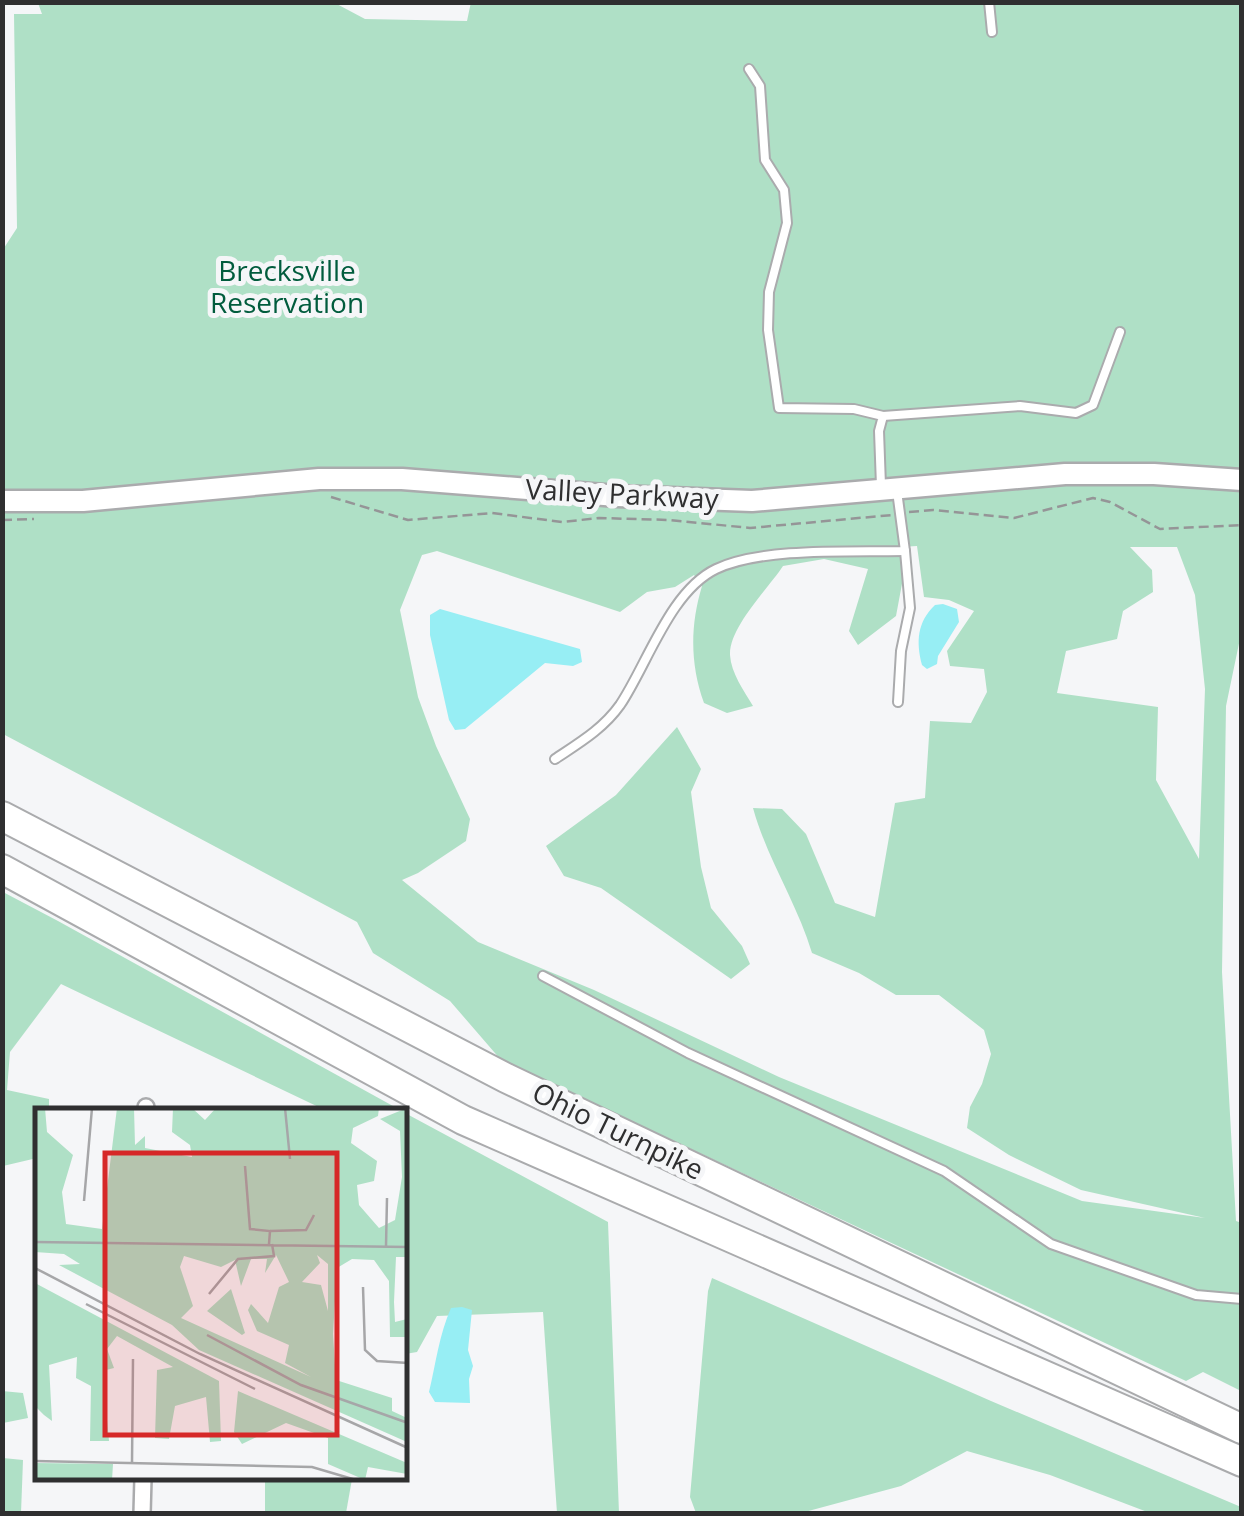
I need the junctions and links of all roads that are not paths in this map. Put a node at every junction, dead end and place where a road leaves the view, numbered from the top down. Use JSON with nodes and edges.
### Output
{"nodes":[{"id":1,"x":989,"y":2,"type":"edge"},
{"id":2,"x":992,"y":32,"type":"dead end"},
{"id":3,"x":749,"y":69,"type":"dead end"},
{"id":4,"x":1120,"y":332,"type":"dead end"},
{"id":5,"x":883,"y":416,"type":"junction"},
{"id":6,"x":1242,"y":480,"type":"edge"},
{"id":7,"x":889,"y":489,"type":"junction"},
{"id":8,"x":2,"y":501,"type":"edge"},
{"id":9,"x":905,"y":551,"type":"junction"},
{"id":10,"x":898,"y":702,"type":"dead end"},
{"id":11,"x":555,"y":758,"type":"dead end"},
{"id":12,"x":2,"y":816,"type":"edge"},
{"id":13,"x":2,"y":870,"type":"edge"},
{"id":14,"x":543,"y":976,"type":"dead end"},
{"id":15,"x":1242,"y":1299,"type":"edge"},
{"id":16,"x":1242,"y":1429,"type":"edge"},
{"id":17,"x":1242,"y":1462,"type":"edge"},
{"id":18,"x":142,"y":1481,"type":"edge"},
{"id":19,"x":142,"y":1514,"type":"edge"}],
"edges":[{"from":1,"to":2,"type":"lane"},
{"from":3,"to":5,"type":"lane"},
{"from":4,"to":5,"type":"lane"},
{"from":5,"to":7,"type":"lane"},
{"from":6,"to":7,"type":"street","name":"Valley Parkway"},
{"from":7,"to":8,"type":"street","name":"Valley Parkway"},
{"from":7,"to":9,"type":"lane"},
{"from":9,"to":10,"type":"lane"},
{"from":9,"to":11,"type":"lane"},
{"from":12,"to":16,"type":"highway","name":"Ohio Turnpike"},
{"from":13,"to":17,"type":"highway","name":"Ohio Turnpike"},
{"from":14,"to":15,"type":"lane"},
{"from":18,"to":19,"type":"street"}]}
